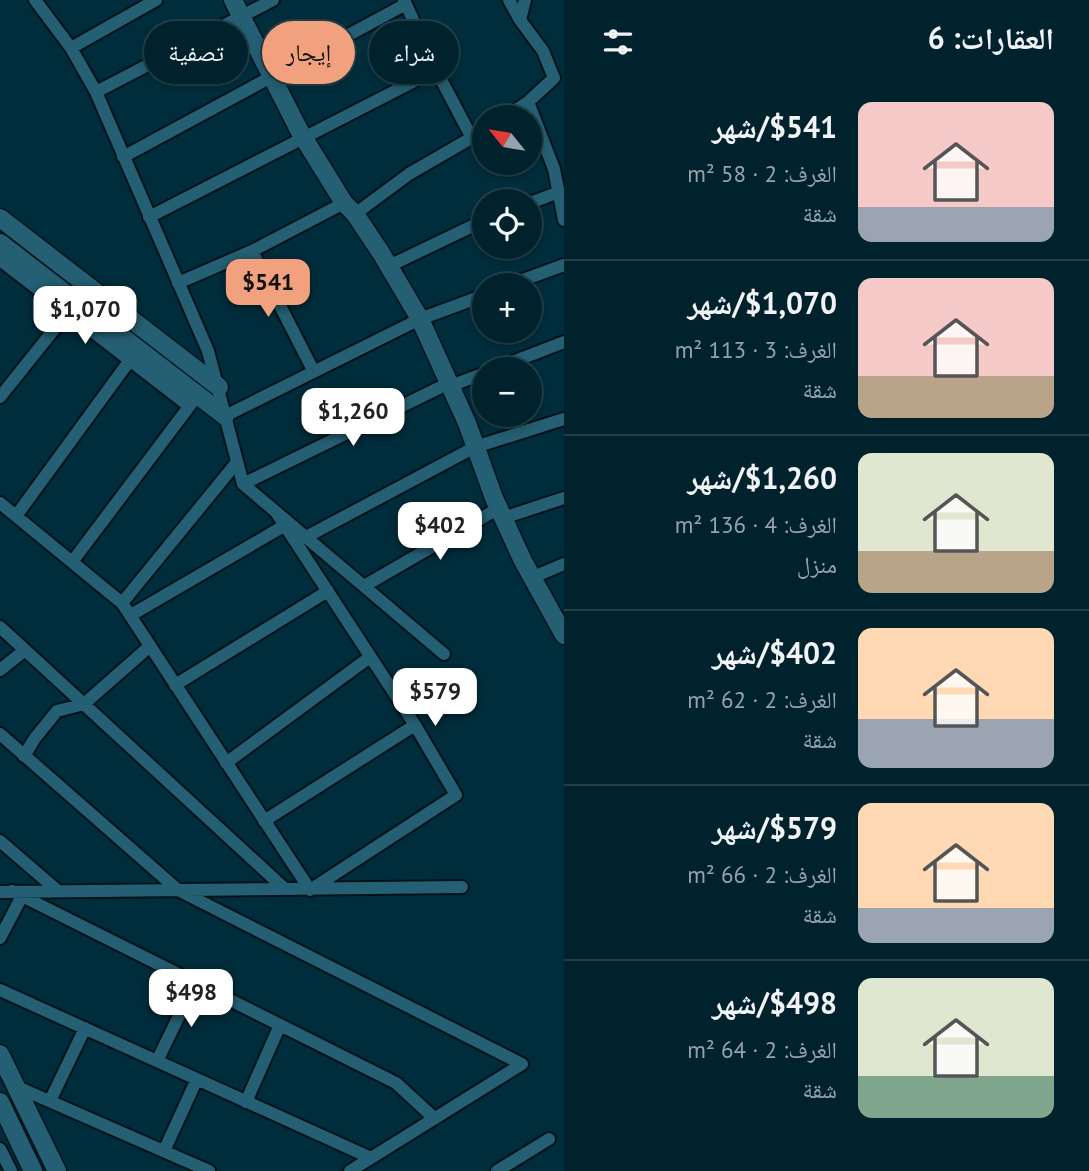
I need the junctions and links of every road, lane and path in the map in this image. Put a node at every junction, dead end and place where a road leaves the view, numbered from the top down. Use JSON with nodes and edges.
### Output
{"nodes":[{"id":1,"x":35,"y":0,"type":"edge"},
{"id":2,"x":156,"y":0,"type":"edge"},
{"id":3,"x":233,"y":0,"type":"edge"},
{"id":4,"x":273,"y":0,"type":"edge"},
{"id":5,"x":509,"y":0,"type":"edge"},
{"id":6,"x":525,"y":0,"type":"edge"},
{"id":7,"x":405,"y":2,"type":"edge"},
{"id":8,"x":241,"y":18,"type":"junction"},
{"id":9,"x":520,"y":20,"type":"junction"},
{"id":10,"x":414,"y":21,"type":"edge"},
{"id":11,"x":355,"y":30,"type":"edge"},
{"id":12,"x":71,"y":48,"type":"junction"},
{"id":13,"x":262,"y":57,"type":"edge"},
{"id":14,"x":559,"y":79,"type":"edge"},
{"id":15,"x":262,"y":83,"type":"edge"},
{"id":16,"x":276,"y":84,"type":"edge"},
{"id":17,"x":409,"y":84,"type":"edge"},
{"id":18,"x":443,"y":84,"type":"edge"},
{"id":19,"x":96,"y":92,"type":"junction"},
{"id":20,"x":528,"y":102,"type":"junction"},
{"id":21,"x":523,"y":105,"type":"edge"},
{"id":22,"x":472,"y":138,"type":"joint"},
{"id":23,"x":304,"y":139,"type":"junction"},
{"id":24,"x":123,"y":157,"type":"junction"},
{"id":25,"x":559,"y":192,"type":"junction"},
{"id":26,"x":542,"y":198,"type":"edge"},
{"id":27,"x":349,"y":208,"type":"junction"},
{"id":28,"x":149,"y":217,"type":"junction"},
{"id":29,"x":0,"y":218,"type":"edge"},
{"id":30,"x":564,"y":220,"type":"edge"},
{"id":31,"x":472,"y":226,"type":"edge"},
{"id":32,"x":252,"y":251,"type":"junction"},
{"id":33,"x":1,"y":257,"type":"edge"},
{"id":34,"x":564,"y":265,"type":"edge"},
{"id":35,"x":389,"y":266,"type":"junction"},
{"id":36,"x":542,"y":273,"type":"edge"},
{"id":37,"x":178,"y":283,"type":"junction"},
{"id":38,"x":472,"y":300,"type":"edge"},
{"id":39,"x":68,"y":312,"type":"junction"},
{"id":40,"x":420,"y":319,"type":"junction"},
{"id":41,"x":564,"y":342,"type":"edge"},
{"id":42,"x":525,"y":357,"type":"edge"},
{"id":43,"x":130,"y":360,"type":"junction"},
{"id":44,"x":314,"y":372,"type":"junction"},
{"id":45,"x":472,"y":377,"type":"edge"},
{"id":46,"x":449,"y":385,"type":"junction"},
{"id":47,"x":219,"y":387,"type":"junction"},
{"id":48,"x":0,"y":397,"type":"edge"},
{"id":49,"x":194,"y":401,"type":"junction"},
{"id":50,"x":225,"y":416,"type":"junction"},
{"id":51,"x":564,"y":419,"type":"edge"},
{"id":52,"x":475,"y":447,"type":"junction"},
{"id":53,"x":237,"y":462,"type":"junction"},
{"id":54,"x":243,"y":484,"type":"junction"},
{"id":55,"x":564,"y":498,"type":"edge"},
{"id":56,"x":0,"y":503,"type":"edge"},
{"id":57,"x":501,"y":513,"type":"junction"},
{"id":58,"x":16,"y":516,"type":"junction"},
{"id":59,"x":287,"y":524,"type":"junction"},
{"id":60,"x":306,"y":537,"type":"junction"},
{"id":61,"x":72,"y":562,"type":"junction"},
{"id":62,"x":564,"y":564,"type":"edge"},
{"id":63,"x":531,"y":578,"type":"junction"},
{"id":64,"x":364,"y":586,"type":"junction"},
{"id":65,"x":328,"y":591,"type":"junction"},
{"id":66,"x":122,"y":603,"type":"junction"},
{"id":67,"x":131,"y":615,"type":"junction"},
{"id":68,"x":0,"y":627,"type":"edge"},
{"id":69,"x":564,"y":635,"type":"edge"},
{"id":70,"x":150,"y":646,"type":"junction"},
{"id":71,"x":26,"y":650,"type":"junction"},
{"id":72,"x":444,"y":654,"type":"dead end"},
{"id":73,"x":370,"y":657,"type":"junction"},
{"id":74,"x":0,"y":670,"type":"edge"},
{"id":75,"x":175,"y":685,"type":"junction"},
{"id":76,"x":84,"y":704,"type":"junction"},
{"id":77,"x":415,"y":725,"type":"junction"},
{"id":78,"x":0,"y":734,"type":"edge"},
{"id":79,"x":24,"y":756,"type":"junction"},
{"id":80,"x":226,"y":763,"type":"junction"},
{"id":81,"x":264,"y":821,"type":"junction"},
{"id":82,"x":0,"y":841,"type":"edge"},
{"id":83,"x":462,"y":887,"type":"dead end"},
{"id":84,"x":285,"y":888,"type":"junction"},
{"id":85,"x":178,"y":890,"type":"junction"},
{"id":86,"x":310,"y":890,"type":"junction"},
{"id":87,"x":58,"y":891,"type":"junction"},
{"id":88,"x":11,"y":893,"type":"edge"},
{"id":89,"x":0,"y":937,"type":"edge"},
{"id":90,"x":195,"y":983,"type":"junction"},
{"id":91,"x":0,"y":990,"type":"edge"},
{"id":92,"x":280,"y":1026,"type":"junction"},
{"id":93,"x":85,"y":1028,"type":"junction"},
{"id":94,"x":0,"y":1054,"type":"edge"},
{"id":95,"x":158,"y":1061,"type":"junction"},
{"id":96,"x":197,"y":1079,"type":"junction"},
{"id":97,"x":15,"y":1086,"type":"junction"},
{"id":98,"x":50,"y":1101,"type":"junction"},
{"id":99,"x":0,"y":1102,"type":"edge"},
{"id":100,"x":246,"y":1102,"type":"junction"},
{"id":101,"x":434,"y":1118,"type":"junction"},
{"id":102,"x":549,"y":1139,"type":"dead end"},
{"id":103,"x":0,"y":1149,"type":"edge"},
{"id":104,"x":164,"y":1151,"type":"junction"},
{"id":105,"x":371,"y":1158,"type":"junction"},
{"id":106,"x":11,"y":1171,"type":"edge"},
{"id":107,"x":33,"y":1171,"type":"edge"},
{"id":108,"x":57,"y":1171,"type":"edge"},
{"id":109,"x":209,"y":1171,"type":"edge"},
{"id":110,"x":350,"y":1171,"type":"edge"},
{"id":111,"x":497,"y":1171,"type":"edge"}],
"edges":[{"from":1,"to":12,"type":"street"},
{"from":2,"to":12,"type":"street"},
{"from":3,"to":8,"type":"street"},
{"from":4,"to":8,"type":"street"},
{"from":5,"to":9,"type":"street"},
{"from":6,"to":9,"type":"street"},
{"from":7,"to":10,"type":"street"},
{"from":7,"to":11,"type":"street"},
{"from":8,"to":13,"type":"street"},
{"from":8,"to":19,"type":"street"},
{"from":9,"to":14,"type":"street"},
{"from":12,"to":19,"type":"street"},
{"from":14,"to":20,"type":"street"},
{"from":15,"to":24,"type":"street"},
{"from":16,"to":23,"type":"street"},
{"from":17,"to":23,"type":"street"},
{"from":18,"to":22,"type":"street"},
{"from":19,"to":24,"type":"street"},
{"from":20,"to":21,"type":"street"},
{"from":20,"to":25,"type":"street"},
{"from":22,"to":27,"type":"street"},
{"from":23,"to":27,"type":"street"},
{"from":23,"to":28,"type":"street"},
{"from":24,"to":28,"type":"street"},
{"from":25,"to":26,"type":"street"},
{"from":25,"to":30,"type":"street"},
{"from":27,"to":32,"type":"street"},
{"from":27,"to":35,"type":"street"},
{"from":28,"to":37,"type":"street"},
{"from":29,"to":47,"type":"street"},
{"from":31,"to":35,"type":"street"},
{"from":32,"to":37,"type":"street"},
{"from":32,"to":44,"type":"street"},
{"from":33,"to":39,"type":"street"},
{"from":33,"to":49,"type":"street"},
{"from":34,"to":36,"type":"street"},
{"from":35,"to":40,"type":"street"},
{"from":37,"to":47,"type":"street"},
{"from":38,"to":40,"type":"street"},
{"from":39,"to":43,"type":"street"},
{"from":39,"to":48,"type":"street"},
{"from":40,"to":44,"type":"street"},
{"from":40,"to":46,"type":"street"},
{"from":41,"to":42,"type":"street"},
{"from":43,"to":49,"type":"street"},
{"from":43,"to":58,"type":"street"},
{"from":44,"to":50,"type":"street"},
{"from":45,"to":46,"type":"street"},
{"from":46,"to":52,"type":"street"},
{"from":46,"to":54,"type":"street"},
{"from":47,"to":50,"type":"street"},
{"from":49,"to":50,"type":"street"},
{"from":49,"to":61,"type":"street"},
{"from":50,"to":53,"type":"street"},
{"from":51,"to":52,"type":"street"},
{"from":52,"to":57,"type":"street"},
{"from":52,"to":60,"type":"street"},
{"from":53,"to":54,"type":"street"},
{"from":53,"to":66,"type":"street"},
{"from":54,"to":59,"type":"street"},
{"from":55,"to":57,"type":"street"},
{"from":56,"to":58,"type":"street"},
{"from":57,"to":63,"type":"street"},
{"from":57,"to":64,"type":"street"},
{"from":58,"to":61,"type":"street"},
{"from":59,"to":60,"type":"street"},
{"from":59,"to":65,"type":"street"},
{"from":59,"to":67,"type":"street"},
{"from":60,"to":64,"type":"street"},
{"from":61,"to":66,"type":"street"},
{"from":62,"to":63,"type":"street"},
{"from":63,"to":69,"type":"street"},
{"from":64,"to":72,"type":"street"},
{"from":65,"to":73,"type":"street"},
{"from":65,"to":75,"type":"street"},
{"from":66,"to":67,"type":"street"},
{"from":67,"to":70,"type":"street"},
{"from":68,"to":71,"type":"street"},
{"from":70,"to":75,"type":"street"},
{"from":70,"to":76,"type":"street"},
{"from":71,"to":74,"type":"street"},
{"from":71,"to":76,"type":"street"},
{"from":73,"to":77,"type":"street"},
{"from":73,"to":80,"type":"street"},
{"from":75,"to":80,"type":"street"},
{"from":76,"to":79,"type":"street"},
{"from":76,"to":84,"type":"street"},
{"from":77,"to":81,"type":"street"},
{"from":77,"to":86,"type":"street"},
{"from":78,"to":79,"type":"street"},
{"from":79,"to":85,"type":"street"},
{"from":80,"to":81,"type":"street"},
{"from":81,"to":86,"type":"street"},
{"from":82,"to":87,"type":"street"},
{"from":83,"to":86,"type":"street"},
{"from":84,"to":85,"type":"street"},
{"from":84,"to":86,"type":"street"},
{"from":85,"to":87,"type":"street"},
{"from":85,"to":101,"type":"street"},
{"from":87,"to":88,"type":"street"},
{"from":88,"to":89,"type":"street"},
{"from":88,"to":90,"type":"street"},
{"from":90,"to":92,"type":"street"},
{"from":90,"to":95,"type":"street"},
{"from":91,"to":93,"type":"street"},
{"from":92,"to":100,"type":"street"},
{"from":92,"to":101,"type":"street"},
{"from":93,"to":95,"type":"street"},
{"from":93,"to":98,"type":"street"},
{"from":94,"to":97,"type":"street"},
{"from":95,"to":96,"type":"street"},
{"from":96,"to":100,"type":"street"},
{"from":96,"to":104,"type":"street"},
{"from":97,"to":98,"type":"street"},
{"from":97,"to":108,"type":"street"},
{"from":98,"to":104,"type":"street"},
{"from":99,"to":107,"type":"street"},
{"from":100,"to":105,"type":"street"},
{"from":101,"to":105,"type":"street"},
{"from":102,"to":111,"type":"street"},
{"from":103,"to":106,"type":"street"},
{"from":104,"to":109,"type":"street"},
{"from":105,"to":110,"type":"street"}]}
